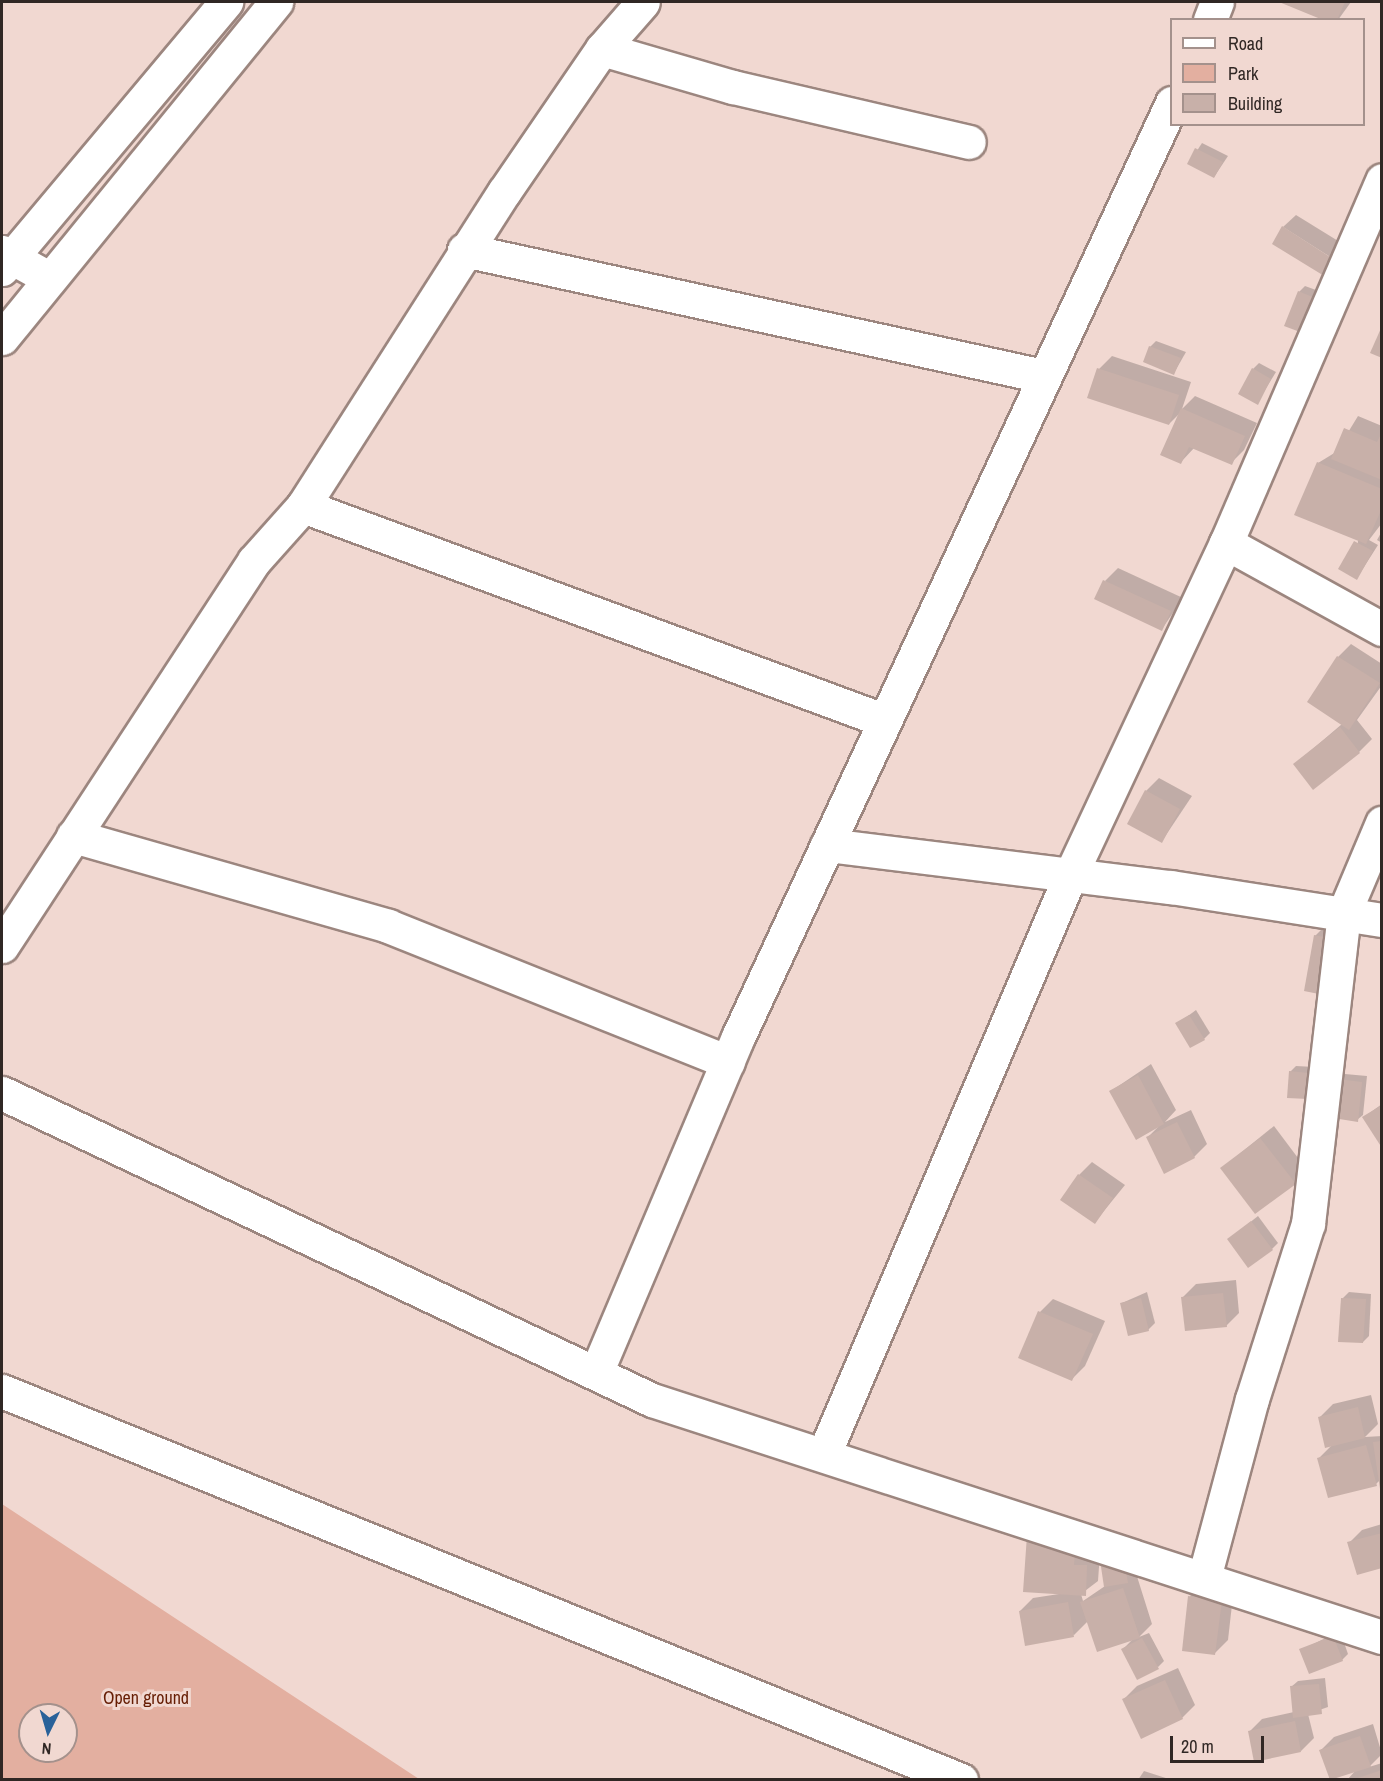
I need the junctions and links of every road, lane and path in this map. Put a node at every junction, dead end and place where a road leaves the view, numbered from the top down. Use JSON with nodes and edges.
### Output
{"nodes":[{"id":1,"x":226,"y":2,"type":"edge"},
{"id":2,"x":276,"y":2,"type":"edge"},
{"id":3,"x":643,"y":2,"type":"edge"},
{"id":4,"x":1217,"y":2,"type":"edge"},
{"id":5,"x":1211,"y":18,"type":"edge"},
{"id":6,"x":602,"y":50,"type":"junction"},
{"id":7,"x":1170,"y":107,"type":"edge"},
{"id":8,"x":969,"y":142,"type":"dead end"},
{"id":9,"x":1382,"y":180,"type":"edge"},
{"id":10,"x":464,"y":250,"type":"junction"},
{"id":11,"x":5,"y":259,"type":"edge"},
{"id":12,"x":47,"y":277,"type":"junction"},
{"id":13,"x":2,"y":338,"type":"edge"},
{"id":14,"x":1043,"y":376,"type":"junction"},
{"id":15,"x":303,"y":506,"type":"junction"},
{"id":16,"x":1226,"y":543,"type":"junction"},
{"id":17,"x":1382,"y":629,"type":"edge"},
{"id":18,"x":883,"y":720,"type":"junction"},
{"id":19,"x":1382,"y":823,"type":"edge"},
{"id":20,"x":73,"y":836,"type":"junction"},
{"id":21,"x":827,"y":845,"type":"junction"},
{"id":22,"x":1070,"y":876,"type":"junction"},
{"id":23,"x":1344,"y":913,"type":"junction"},
{"id":24,"x":1382,"y":920,"type":"edge"},
{"id":25,"x":2,"y":946,"type":"edge"},
{"id":26,"x":728,"y":1062,"type":"junction"},
{"id":27,"x":2,"y":1093,"type":"edge"},
{"id":28,"x":596,"y":1373,"type":"junction"},
{"id":29,"x":2,"y":1391,"type":"edge"},
{"id":30,"x":824,"y":1454,"type":"junction"},
{"id":31,"x":1204,"y":1578,"type":"junction"},
{"id":32,"x":1382,"y":1636,"type":"edge"},
{"id":33,"x":961,"y":1779,"type":"edge"}],
"edges":[{"from":1,"to":11,"type":"street"},
{"from":2,"to":12,"type":"street"},
{"from":3,"to":6,"type":"street"},
{"from":4,"to":5,"type":"street"},
{"from":6,"to":8,"type":"street"},
{"from":6,"to":10,"type":"street"},
{"from":7,"to":14,"type":"street"},
{"from":9,"to":16,"type":"street"},
{"from":10,"to":14,"type":"street"},
{"from":10,"to":15,"type":"street"},
{"from":11,"to":12,"type":"street"},
{"from":12,"to":13,"type":"street"},
{"from":14,"to":18,"type":"street"},
{"from":15,"to":18,"type":"street"},
{"from":15,"to":20,"type":"street"},
{"from":16,"to":17,"type":"street"},
{"from":16,"to":22,"type":"street"},
{"from":18,"to":21,"type":"street"},
{"from":19,"to":23,"type":"street"},
{"from":20,"to":25,"type":"street"},
{"from":20,"to":26,"type":"street"},
{"from":21,"to":22,"type":"street"},
{"from":21,"to":26,"type":"street"},
{"from":22,"to":23,"type":"street"},
{"from":22,"to":30,"type":"street"},
{"from":23,"to":24,"type":"street"},
{"from":23,"to":31,"type":"street"},
{"from":26,"to":28,"type":"street"},
{"from":27,"to":28,"type":"street"},
{"from":28,"to":30,"type":"street"},
{"from":29,"to":33,"type":"street"},
{"from":30,"to":31,"type":"street"},
{"from":31,"to":32,"type":"street"}]}
